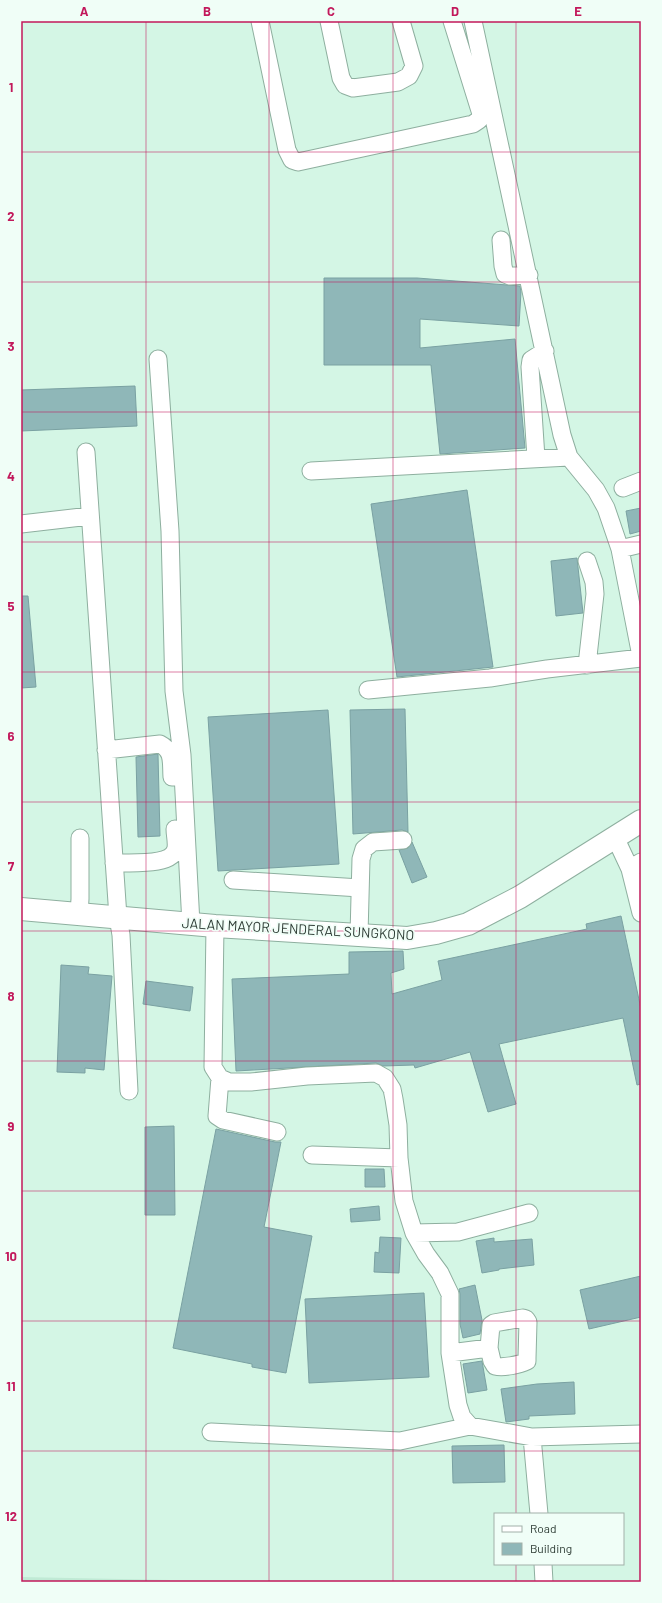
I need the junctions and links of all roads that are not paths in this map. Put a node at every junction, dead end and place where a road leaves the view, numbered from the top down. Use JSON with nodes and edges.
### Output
{"nodes":[{"id":1,"x":260,"y":21,"type":"edge"},
{"id":2,"x":329,"y":21,"type":"edge"},
{"id":3,"x":401,"y":21,"type":"edge"},
{"id":4,"x":452,"y":21,"type":"edge"},
{"id":5,"x":472,"y":21,"type":"edge"},
{"id":6,"x":501,"y":240,"type":"dead end"},
{"id":7,"x":528,"y":275,"type":"junction"},
{"id":8,"x":544,"y":351,"type":"junction"},
{"id":9,"x":158,"y":359,"type":"dead end"},
{"id":10,"x":554,"y":396,"type":"junction"},
{"id":11,"x":533,"y":403,"type":"junction"},
{"id":12,"x":86,"y":452,"type":"dead end"},
{"id":13,"x":569,"y":456,"type":"junction"},
{"id":14,"x":536,"y":458,"type":"junction"},
{"id":15,"x":311,"y":471,"type":"dead end"},
{"id":16,"x":641,"y":481,"type":"edge"},
{"id":17,"x":623,"y":488,"type":"dead end"},
{"id":18,"x":90,"y":516,"type":"junction"},
{"id":19,"x":21,"y":524,"type":"edge"},
{"id":20,"x":641,"y":544,"type":"edge"},
{"id":21,"x":620,"y":549,"type":"junction"},
{"id":22,"x":587,"y":561,"type":"dead end"},
{"id":23,"x":641,"y":657,"type":"edge"},
{"id":24,"x":586,"y":665,"type":"junction"},
{"id":25,"x":368,"y":690,"type":"dead end"},
{"id":26,"x":106,"y":750,"type":"junction"},
{"id":27,"x":641,"y":821,"type":"edge"},
{"id":28,"x":615,"y":837,"type":"junction"},
{"id":29,"x":80,"y":838,"type":"dead end"},
{"id":30,"x":403,"y":840,"type":"dead end"},
{"id":31,"x":114,"y":863,"type":"junction"},
{"id":32,"x":635,"y":865,"type":"edge"},
{"id":33,"x":233,"y":880,"type":"dead end"},
{"id":34,"x":360,"y":888,"type":"junction"},
{"id":35,"x":21,"y":909,"type":"edge"},
{"id":36,"x":79,"y":913,"type":"junction"},
{"id":37,"x":641,"y":913,"type":"edge"},
{"id":38,"x":118,"y":917,"type":"junction"},
{"id":39,"x":191,"y":924,"type":"junction"},
{"id":40,"x":215,"y":926,"type":"junction"},
{"id":41,"x":359,"y":935,"type":"junction"},
{"id":42,"x":220,"y":1078,"type":"junction"},
{"id":43,"x":129,"y":1091,"type":"dead end"},
{"id":44,"x":277,"y":1132,"type":"dead end"},
{"id":45,"x":312,"y":1155,"type":"dead end"},
{"id":46,"x":399,"y":1158,"type":"junction"},
{"id":47,"x":529,"y":1213,"type":"dead end"},
{"id":48,"x":414,"y":1233,"type":"junction"},
{"id":49,"x":489,"y":1348,"type":"dead end"},
{"id":50,"x":450,"y":1353,"type":"junction"},
{"id":51,"x":470,"y":1426,"type":"junction"},
{"id":52,"x":211,"y":1432,"type":"dead end"},
{"id":53,"x":641,"y":1434,"type":"edge"},
{"id":54,"x":532,"y":1437,"type":"junction"},
{"id":55,"x":539,"y":1513,"type":"edge"},
{"id":56,"x":543,"y":1565,"type":"edge"},
{"id":57,"x":544,"y":1582,"type":"edge"}],
"edges":[{"from":1,"to":4,"type":"street"},
{"from":2,"to":3,"type":"street"},
{"from":5,"to":7,"type":"street"},
{"from":6,"to":7,"type":"street"},
{"from":7,"to":8,"type":"street"},
{"from":8,"to":10,"type":"street"},
{"from":8,"to":11,"type":"street"},
{"from":9,"to":39,"type":"street"},
{"from":10,"to":11,"type":"street"},
{"from":10,"to":13,"type":"street"},
{"from":11,"to":14,"type":"street"},
{"from":12,"to":18,"type":"street"},
{"from":13,"to":14,"type":"street"},
{"from":13,"to":21,"type":"street"},
{"from":14,"to":15,"type":"street"},
{"from":16,"to":17,"type":"street"},
{"from":18,"to":19,"type":"street"},
{"from":18,"to":26,"type":"street"},
{"from":20,"to":21,"type":"street"},
{"from":21,"to":23,"type":"street"},
{"from":22,"to":24,"type":"street"},
{"from":23,"to":24,"type":"street"},
{"from":24,"to":25,"type":"street"},
{"from":26,"to":31,"type":"street"},
{"from":26,"to":31,"type":"street"},
{"from":27,"to":28,"type":"main road","name":"JALAN MAYOR JENDERAL SUNGKONO"},
{"from":28,"to":32,"type":"street"},
{"from":28,"to":41,"type":"main road","name":"JALAN MAYOR JENDERAL SUNGKONO"},
{"from":29,"to":36,"type":"street"},
{"from":30,"to":34,"type":"street"},
{"from":31,"to":38,"type":"street"},
{"from":32,"to":37,"type":"street"},
{"from":33,"to":34,"type":"street"},
{"from":34,"to":41,"type":"street"},
{"from":35,"to":36,"type":"main road","name":"JALAN MAYOR JENDERAL SUNGKONO"},
{"from":36,"to":38,"type":"main road","name":"JALAN MAYOR JENDERAL SUNGKONO"},
{"from":38,"to":39,"type":"main road","name":"JALAN MAYOR JENDERAL SUNGKONO"},
{"from":38,"to":43,"type":"street"},
{"from":39,"to":40,"type":"main road","name":"JALAN MAYOR JENDERAL SUNGKONO"},
{"from":40,"to":41,"type":"main road","name":"JALAN MAYOR JENDERAL SUNGKONO"},
{"from":40,"to":42,"type":"street"},
{"from":42,"to":44,"type":"street"},
{"from":42,"to":46,"type":"street"},
{"from":45,"to":46,"type":"street"},
{"from":46,"to":48,"type":"street"},
{"from":47,"to":48,"type":"street"},
{"from":48,"to":50,"type":"street"},
{"from":49,"to":50,"type":"street"},
{"from":50,"to":51,"type":"street"},
{"from":51,"to":52,"type":"street"},
{"from":51,"to":54,"type":"street"},
{"from":53,"to":54,"type":"street"},
{"from":54,"to":55,"type":"street"},
{"from":56,"to":57,"type":"street"}]}
